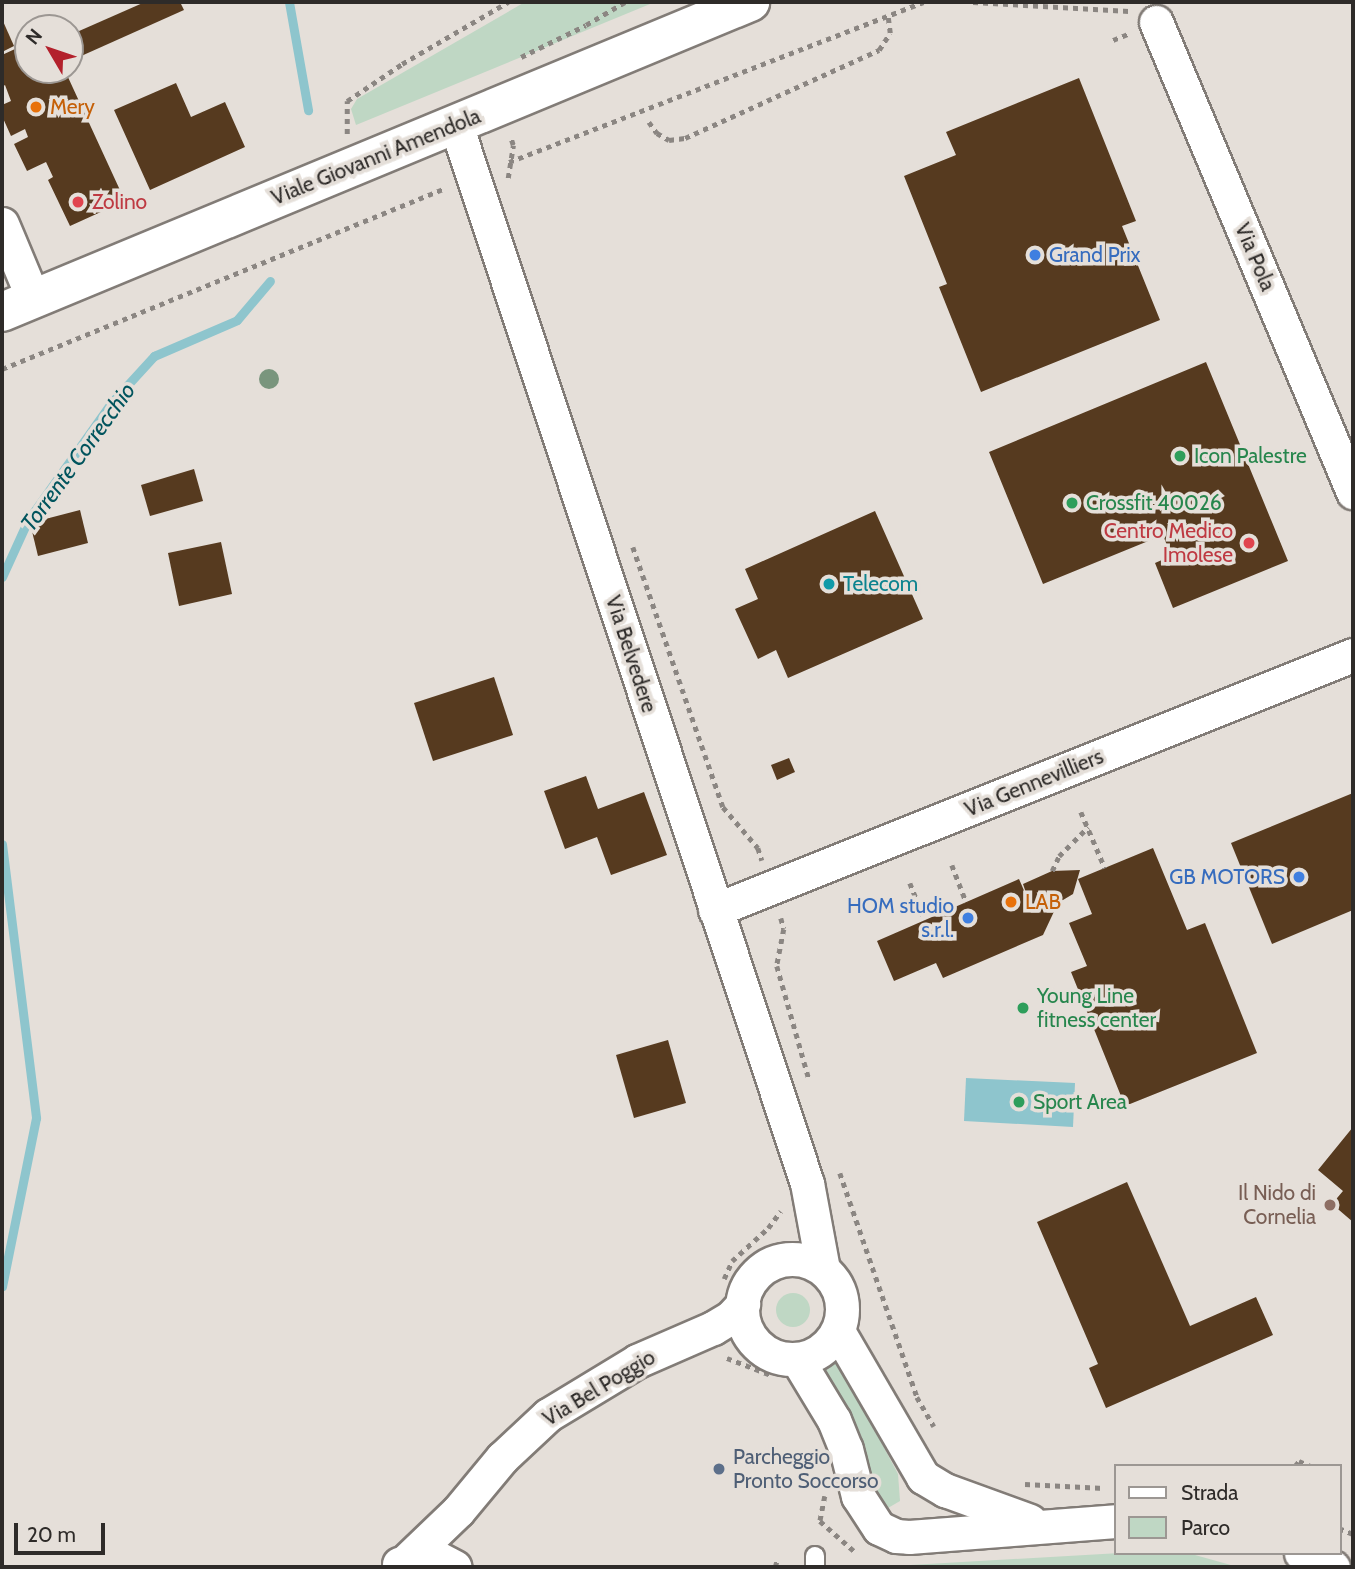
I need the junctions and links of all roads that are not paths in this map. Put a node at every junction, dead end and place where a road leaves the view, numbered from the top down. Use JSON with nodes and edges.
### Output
{"nodes":[{"id":1,"x":750,"y":2,"type":"edge"},
{"id":2,"x":1148,"y":17,"type":"road end"},
{"id":3,"x":456,"y":125,"type":"junction"},
{"id":4,"x":2,"y":224,"type":"edge"},
{"id":5,"x":17,"y":305,"type":"edge"},
{"id":6,"x":1353,"y":492,"type":"edge"},
{"id":7,"x":1353,"y":655,"type":"edge"},
{"id":8,"x":715,"y":910,"type":"junction"},
{"id":9,"x":807,"y":1183,"type":"junction"},
{"id":10,"x":777,"y":1261,"type":"junction"},
{"id":11,"x":824,"y":1269,"type":"junction"},
{"id":12,"x":732,"y":1294,"type":"junction"},
{"id":13,"x":838,"y":1331,"type":"junction"},
{"id":14,"x":691,"y":1339,"type":"junction"},
{"id":15,"x":753,"y":1340,"type":"junction"},
{"id":16,"x":797,"y":1359,"type":"junction"},
{"id":17,"x":923,"y":1477,"type":"junction"},
{"id":18,"x":458,"y":1511,"type":"junction"},
{"id":19,"x":1114,"y":1521,"type":"edge"},
{"id":20,"x":1046,"y":1526,"type":"junction"},
{"id":21,"x":896,"y":1536,"type":"junction"},
{"id":22,"x":1306,"y":1555,"type":"edge"},
{"id":23,"x":402,"y":1563,"type":"edge"},
{"id":24,"x":456,"y":1567,"type":"edge"},
{"id":25,"x":464,"y":1567,"type":"edge"},
{"id":26,"x":1333,"y":1567,"type":"edge"}],
"edges":[{"from":1,"to":3,"type":"main road","name":"Viale Giovanni Amendola"},
{"from":2,"to":6,"type":"street","name":"Via Pola"},
{"from":3,"to":5,"type":"main road","name":"Viale Giovanni Amendola"},
{"from":3,"to":8,"type":"street","name":"Via Belvedere"},
{"from":4,"to":5,"type":"street"},
{"from":7,"to":8,"type":"street","name":"Via Gennevilliers"},
{"from":8,"to":9,"type":"street","name":"Via Belvedere"},
{"from":9,"to":10,"type":"street","name":"Via Belvedere"},
{"from":9,"to":11,"type":"street","name":"Via Belvedere"},
{"from":10,"to":11,"type":"street"},
{"from":10,"to":12,"type":"street","name":"Via Bel Poggio"},
{"from":11,"to":13,"type":"street"},
{"from":12,"to":14,"type":"street","name":"Via Bel Poggio"},
{"from":12,"to":15,"type":"street"},
{"from":13,"to":16,"type":"street"},
{"from":13,"to":17,"type":"street"},
{"from":14,"to":15,"type":"street","name":"Via Bel Poggio"},
{"from":14,"to":18,"type":"street","name":"Via Bel Poggio"},
{"from":15,"to":16,"type":"street"},
{"from":16,"to":21,"type":"street"},
{"from":17,"to":20,"type":"street"},
{"from":17,"to":21,"type":"street"},
{"from":18,"to":23,"type":"street","name":"Via Bel Poggio"},
{"from":18,"to":25,"type":"street"},
{"from":19,"to":20,"type":"street"},
{"from":20,"to":21,"type":"street"},
{"from":22,"to":26,"type":"street"},
{"from":23,"to":24,"type":"street","name":"Via Bel Poggio"}]}
